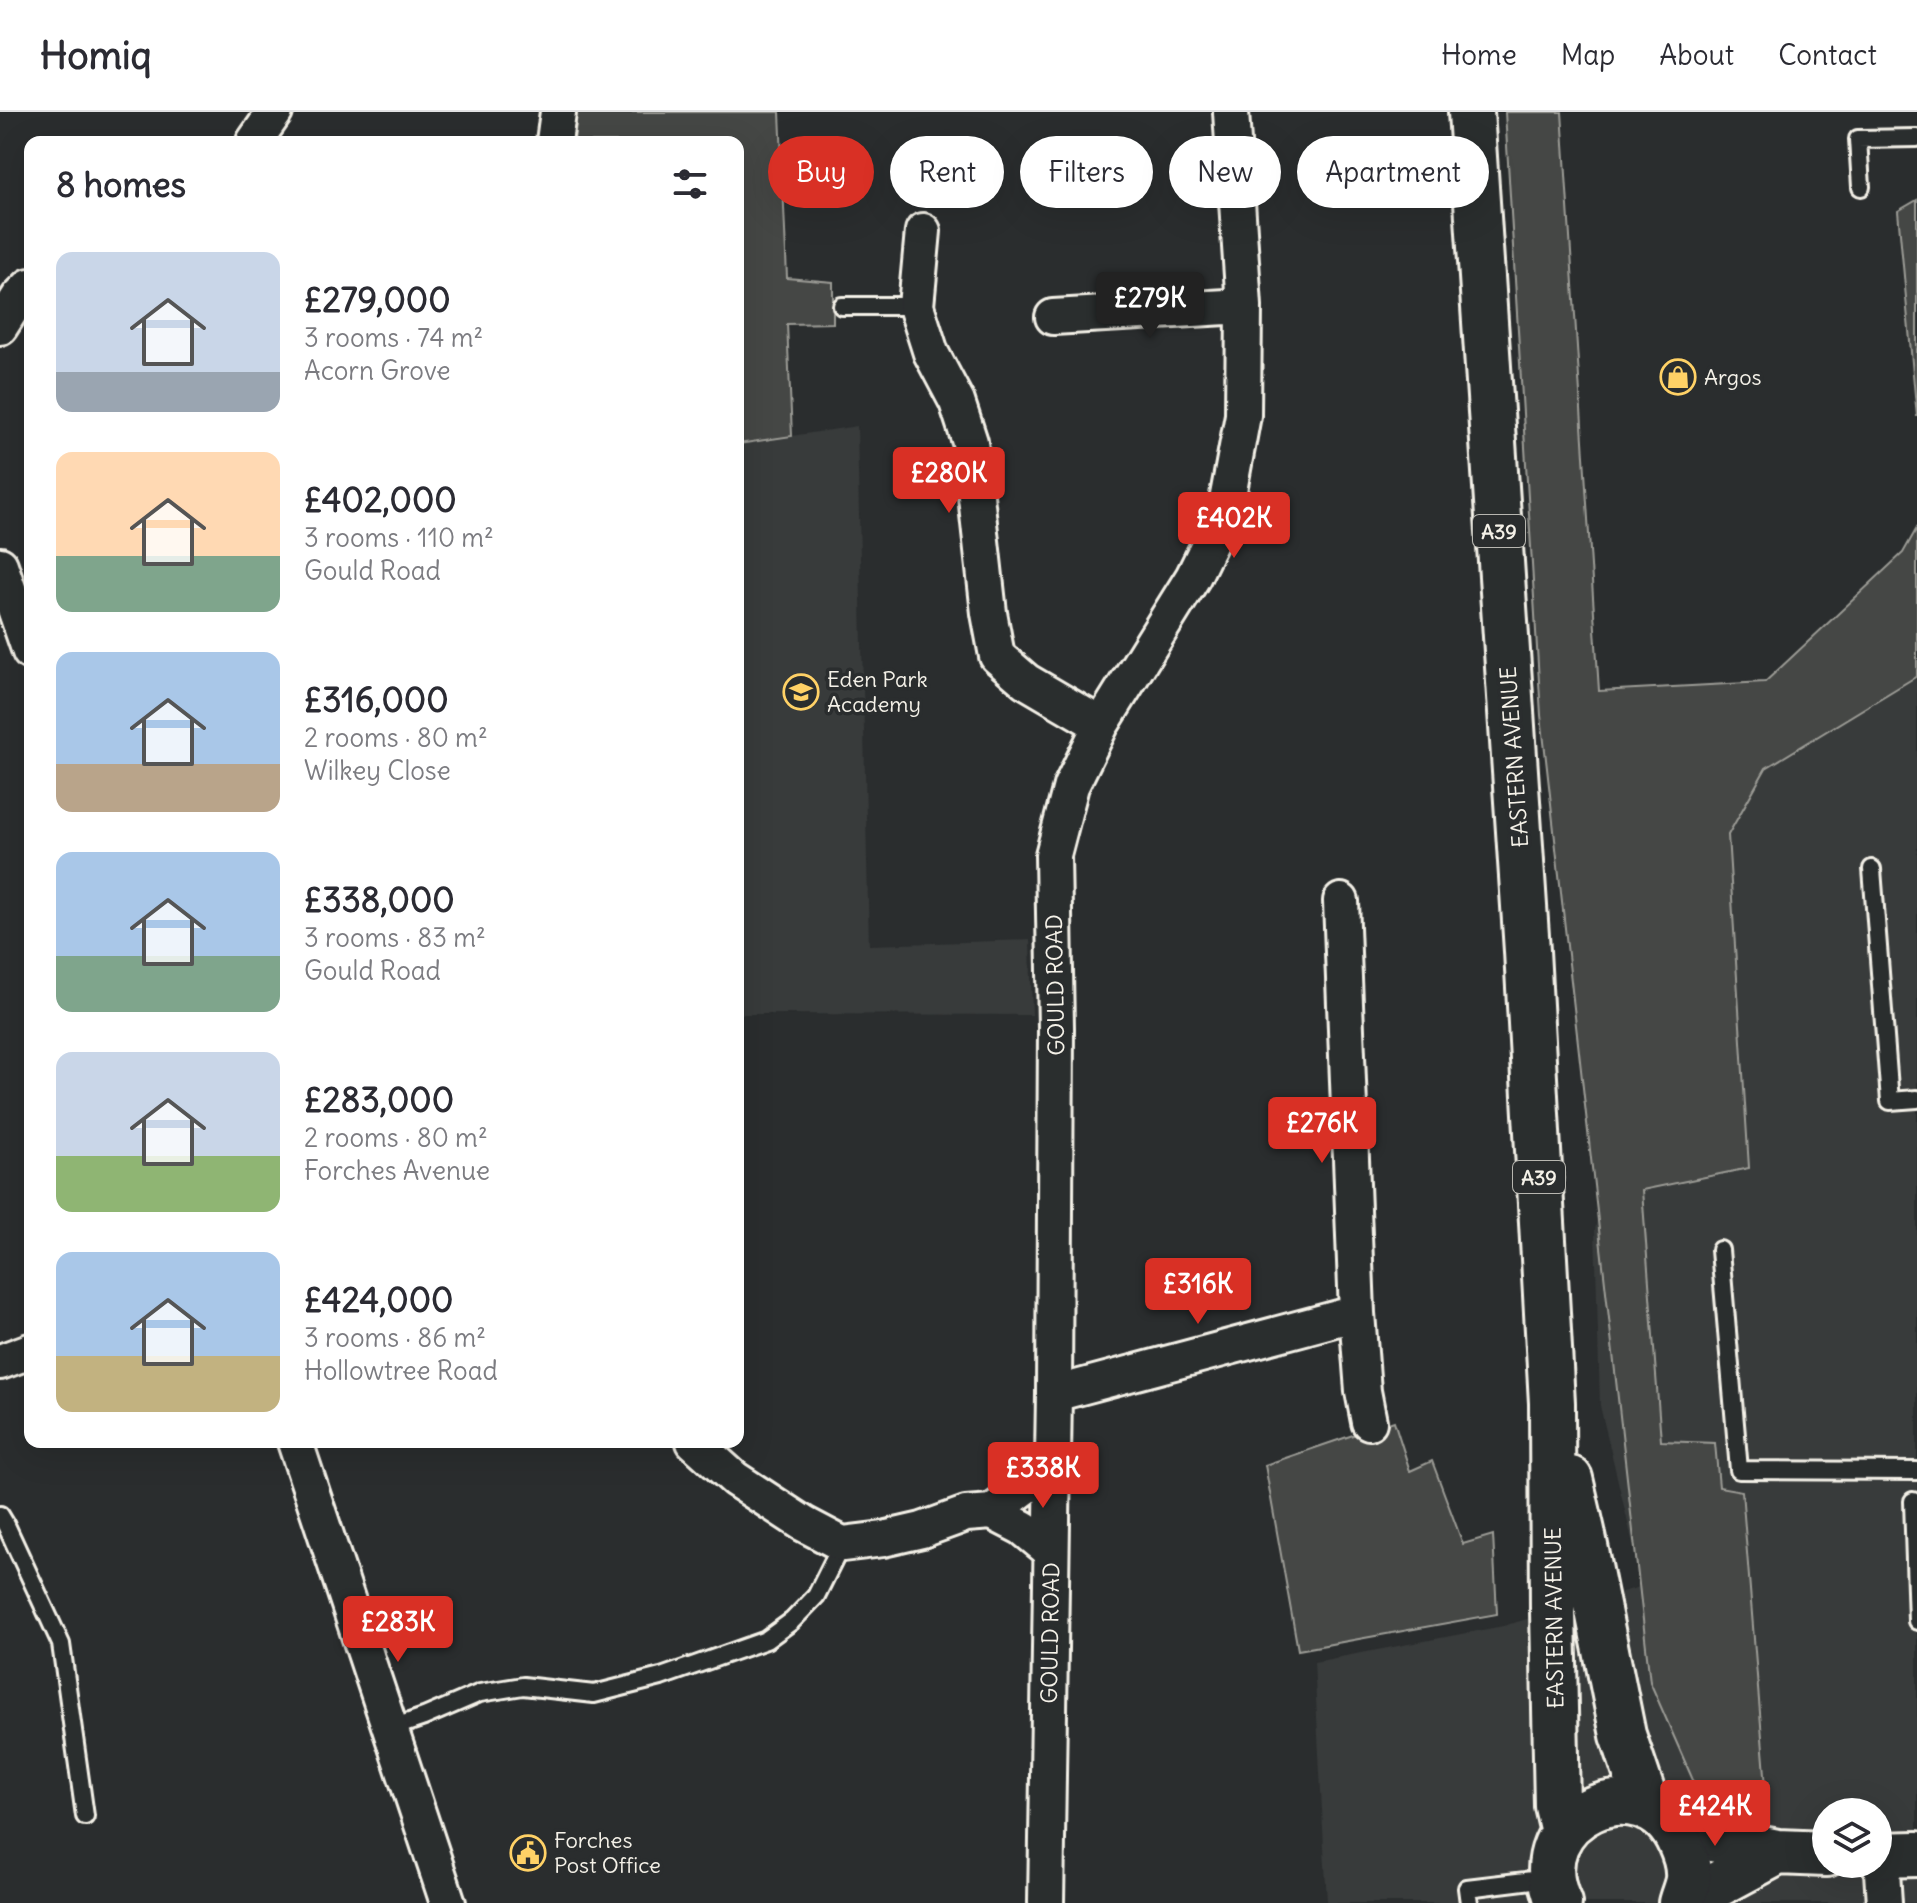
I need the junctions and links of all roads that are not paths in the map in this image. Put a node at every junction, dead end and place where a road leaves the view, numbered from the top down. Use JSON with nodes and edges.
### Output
{"nodes":[{"id":1,"x":275,"y":112,"type":"edge"},
{"id":2,"x":558,"y":112,"type":"edge"},
{"id":3,"x":1231,"y":112,"type":"edge"},
{"id":4,"x":1471,"y":112,"type":"edge"},
{"id":5,"x":258,"y":136,"type":"edge"},
{"id":6,"x":555,"y":136,"type":"edge"},
{"id":7,"x":1917,"y":138,"type":"edge"},
{"id":8,"x":1861,"y":187,"type":"dead end"},
{"id":9,"x":923,"y":231,"type":"dead end"},
{"id":10,"x":16,"y":290,"type":"edge"},
{"id":11,"x":842,"y":306,"type":"dead end"},
{"id":12,"x":916,"y":306,"type":"junction"},
{"id":13,"x":1244,"y":306,"type":"junction"},
{"id":14,"x":1053,"y":317,"type":"dead end"},
{"id":15,"x":0,"y":327,"type":"edge"},
{"id":16,"x":0,"y":565,"type":"edge"},
{"id":17,"x":24,"y":635,"type":"edge"},
{"id":18,"x":1101,"y":725,"type":"junction"},
{"id":19,"x":1872,"y":869,"type":"dead end"},
{"id":20,"x":1341,"y":901,"type":"dead end"},
{"id":21,"x":1917,"y":1099,"type":"edge"},
{"id":22,"x":1720,"y":1250,"type":"dead end"},
{"id":23,"x":1357,"y":1313,"type":"junction"},
{"id":24,"x":24,"y":1353,"type":"edge"},
{"id":25,"x":0,"y":1362,"type":"edge"},
{"id":26,"x":1054,"y":1394,"type":"junction"},
{"id":27,"x":1552,"y":1403,"type":"junction"},
{"id":28,"x":1369,"y":1422,"type":"dead end"},
{"id":29,"x":297,"y":1448,"type":"edge"},
{"id":30,"x":701,"y":1448,"type":"edge"},
{"id":31,"x":1053,"y":1459,"type":"junction"},
{"id":32,"x":1917,"y":1471,"type":"edge"},
{"id":33,"x":1913,"y":1501,"type":"dead end"},
{"id":34,"x":992,"y":1512,"type":"junction"},
{"id":35,"x":0,"y":1515,"type":"edge"},
{"id":36,"x":842,"y":1544,"type":"junction"},
{"id":37,"x":1051,"y":1551,"type":"junction"},
{"id":38,"x":1917,"y":1621,"type":"edge"},
{"id":39,"x":389,"y":1729,"type":"junction"},
{"id":40,"x":85,"y":1816,"type":"dead end"},
{"id":41,"x":1662,"y":1820,"type":"junction"},
{"id":42,"x":1563,"y":1832,"type":"junction"},
{"id":43,"x":1778,"y":1852,"type":"junction"},
{"id":44,"x":1812,"y":1853,"type":"edge"},
{"id":45,"x":1888,"y":1878,"type":"edge"},
{"id":46,"x":1555,"y":1891,"type":"edge"},
{"id":47,"x":448,"y":1903,"type":"edge"},
{"id":48,"x":1046,"y":1903,"type":"edge"},
{"id":49,"x":1469,"y":1903,"type":"edge"},
{"id":50,"x":1682,"y":1903,"type":"edge"},
{"id":51,"x":1884,"y":1903,"type":"edge"}],
"edges":[{"from":1,"to":5,"type":"street"},
{"from":2,"to":6,"type":"street"},
{"from":3,"to":13,"type":"street","name":"GOULD ROAD"},
{"from":4,"to":27,"type":"main road","name":"EASTERN AVENUE","number":"A39"},
{"from":7,"to":8,"type":"lane"},
{"from":9,"to":12,"type":"street"},
{"from":10,"to":15,"type":"street"},
{"from":11,"to":12,"type":"lane"},
{"from":12,"to":18,"type":"street"},
{"from":13,"to":14,"type":"street"},
{"from":13,"to":18,"type":"street","name":"GOULD ROAD"},
{"from":16,"to":17,"type":"street"},
{"from":18,"to":26,"type":"street","name":"GOULD ROAD"},
{"from":19,"to":21,"type":"lane"},
{"from":20,"to":23,"type":"street"},
{"from":22,"to":32,"type":"lane"},
{"from":23,"to":26,"type":"street"},
{"from":23,"to":28,"type":"street"},
{"from":24,"to":25,"type":"street"},
{"from":26,"to":31,"type":"street","name":"GOULD ROAD"},
{"from":27,"to":41,"type":"main road","name":"EASTERN AVENUE","number":"A39"},
{"from":27,"to":42,"type":"main road","name":"EASTERN AVENUE","number":"A39"},
{"from":29,"to":39,"type":"street"},
{"from":30,"to":36,"type":"street"},
{"from":31,"to":34,"type":"street"},
{"from":31,"to":37,"type":"street","name":"GOULD ROAD"},
{"from":33,"to":38,"type":"lane"},
{"from":34,"to":36,"type":"street"},
{"from":34,"to":37,"type":"street"},
{"from":35,"to":40,"type":"lane"},
{"from":36,"to":39,"type":"lane"},
{"from":37,"to":48,"type":"street","name":"GOULD ROAD"},
{"from":39,"to":47,"type":"street"},
{"from":41,"to":42,"type":"main road"},
{"from":41,"to":43,"type":"main road"},
{"from":41,"to":50,"type":"main road","name":"EASTERN AVENUE"},
{"from":42,"to":46,"type":"main road"},
{"from":43,"to":44,"type":"main road"},
{"from":43,"to":50,"type":"main road"},
{"from":45,"to":51,"type":"street"},
{"from":46,"to":49,"type":"lane"}]}
